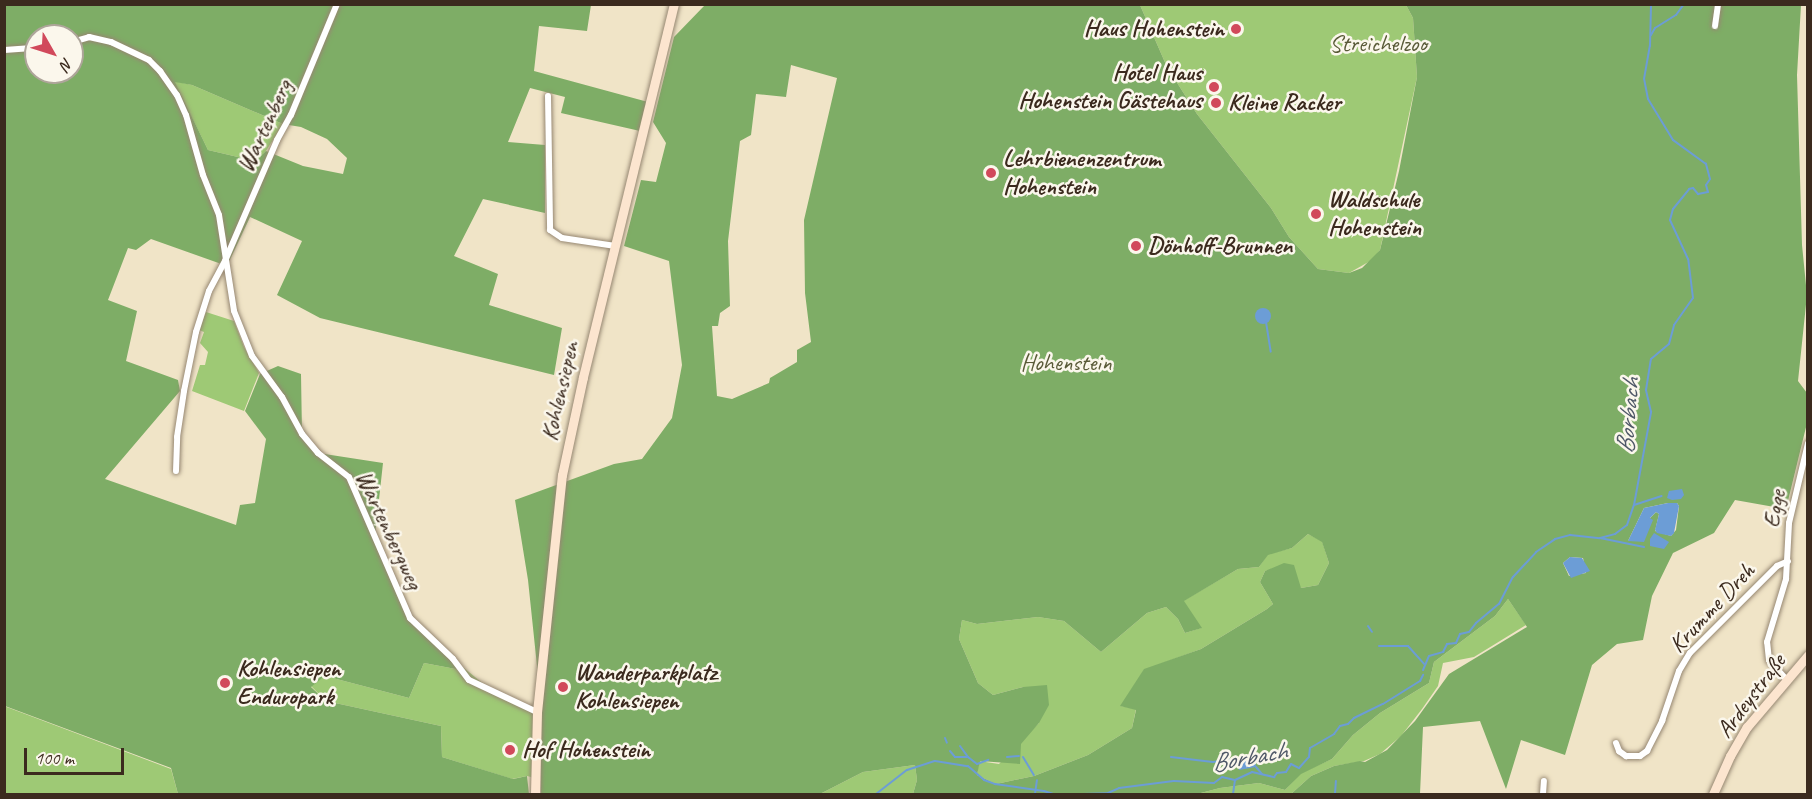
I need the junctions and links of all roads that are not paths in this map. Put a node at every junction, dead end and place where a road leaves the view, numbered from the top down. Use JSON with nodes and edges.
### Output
{"nodes":[{"id":1,"x":337,"y":4,"type":"edge"},
{"id":2,"x":674,"y":4,"type":"edge"},
{"id":3,"x":1718,"y":4,"type":"edge"},
{"id":4,"x":1715,"y":26,"type":"dead end"},
{"id":5,"x":84,"y":39,"type":"edge"},
{"id":6,"x":24,"y":49,"type":"edge"},
{"id":7,"x":4,"y":50,"type":"edge"},
{"id":8,"x":548,"y":96,"type":"dead end"},
{"id":9,"x":615,"y":246,"type":"junction"},
{"id":10,"x":225,"y":261,"type":"junction"},
{"id":11,"x":1808,"y":443,"type":"edge"},
{"id":12,"x":176,"y":471,"type":"dead end"},
{"id":13,"x":1788,"y":561,"type":"junction"},
{"id":14,"x":1808,"y":655,"type":"edge"},
{"id":15,"x":1786,"y":679,"type":"junction"},
{"id":16,"x":537,"y":712,"type":"junction"},
{"id":17,"x":1616,"y":743,"type":"dead end"},
{"id":18,"x":1544,"y":781,"type":"dead end"},
{"id":19,"x":535,"y":795,"type":"edge"},
{"id":20,"x":1543,"y":795,"type":"edge"},
{"id":21,"x":1713,"y":795,"type":"edge"}],
"edges":[{"from":1,"to":10,"type":"street","name":"Wartenberg"},
{"from":2,"to":9,"type":"street","name":"Kohlensiepen"},
{"from":3,"to":4,"type":"street"},
{"from":5,"to":10,"type":"street","name":"Wartenbergweg"},
{"from":6,"to":7,"type":"street"},
{"from":8,"to":9,"type":"street"},
{"from":9,"to":16,"type":"street","name":"Kohlensiepen"},
{"from":10,"to":12,"type":"street"},
{"from":10,"to":16,"type":"street","name":"Wartenbergweg"},
{"from":11,"to":13,"type":"street","name":"Egge"},
{"from":13,"to":15,"type":"street","name":"Egge"},
{"from":13,"to":17,"type":"street","name":"Krumme Dreh"},
{"from":14,"to":15,"type":"street","name":"Ardeystraße"},
{"from":15,"to":21,"type":"street","name":"Ardeystraße"},
{"from":16,"to":19,"type":"street","name":"Kohlensiepen"},
{"from":18,"to":20,"type":"street"}]}
